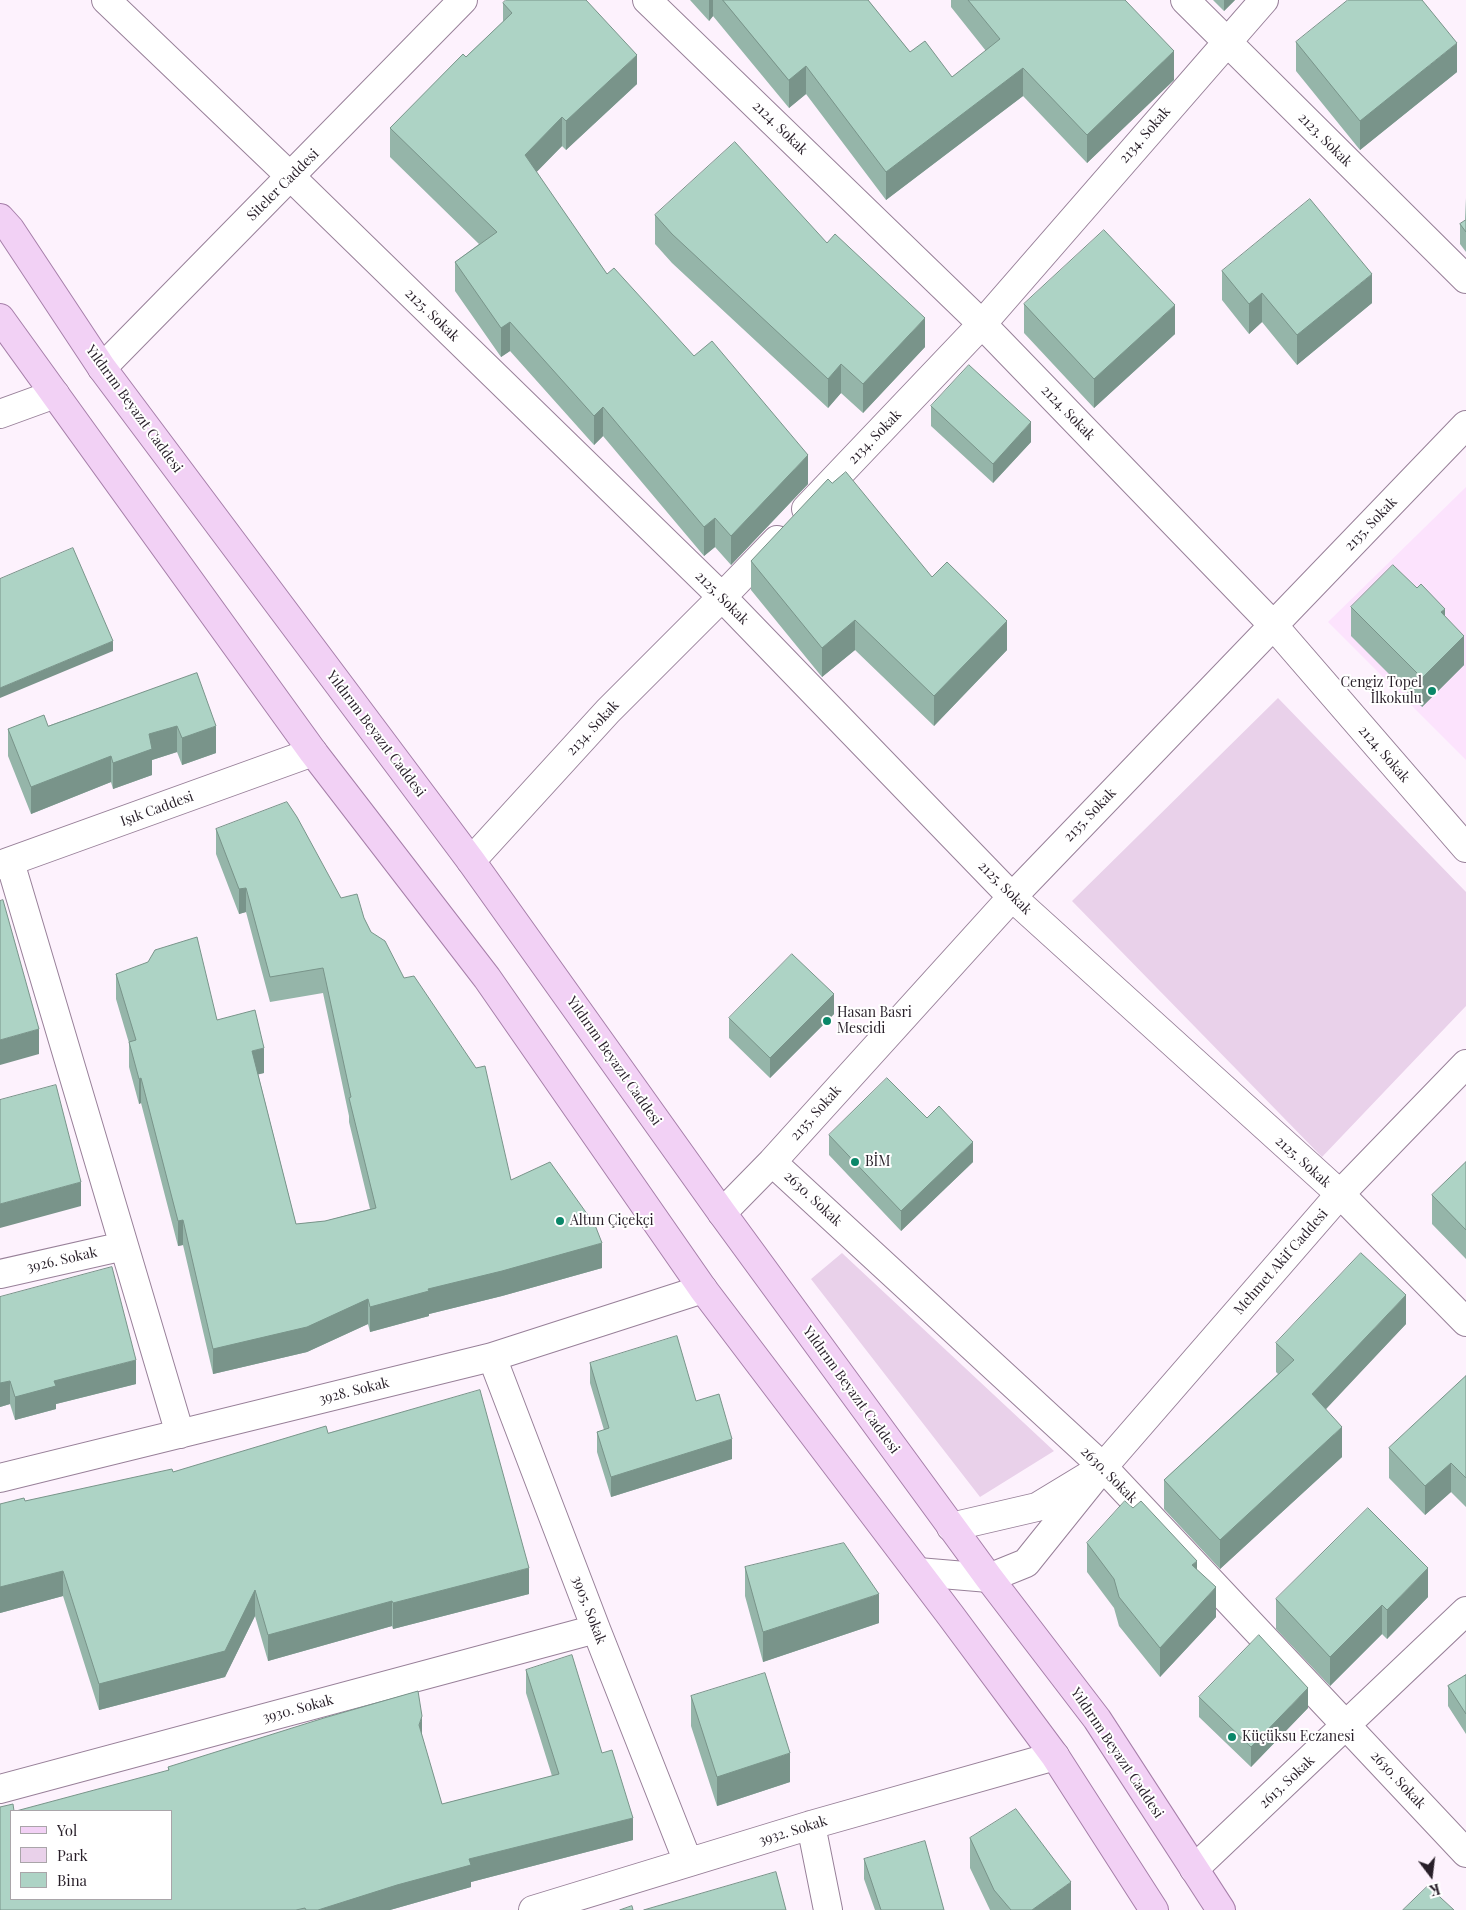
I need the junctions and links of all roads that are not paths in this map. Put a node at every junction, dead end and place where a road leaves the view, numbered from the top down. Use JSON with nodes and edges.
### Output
{"nodes":[{"id":1,"x":106,"y":0,"type":"edge"},
{"id":2,"x":463,"y":0,"type":"edge"},
{"id":3,"x":647,"y":0,"type":"edge"},
{"id":4,"x":1185,"y":0,"type":"edge"},
{"id":5,"x":1264,"y":0,"type":"edge"},
{"id":6,"x":1226,"y":42,"type":"junction"},
{"id":7,"x":291,"y":176,"type":"junction"},
{"id":8,"x":0,"y":218,"type":"edge"},
{"id":9,"x":1466,"y":279,"type":"edge"},
{"id":10,"x":0,"y":318,"type":"edge"},
{"id":11,"x":982,"y":324,"type":"junction"},
{"id":12,"x":102,"y":368,"type":"junction"},
{"id":13,"x":55,"y":394,"type":"junction"},
{"id":14,"x":0,"y":414,"type":"edge"},
{"id":15,"x":1466,"y":425,"type":"edge"},
{"id":16,"x":722,"y":597,"type":"junction"},
{"id":17,"x":1273,"y":625,"type":"junction"},
{"id":18,"x":313,"y":752,"type":"junction"},
{"id":19,"x":1466,"y":848,"type":"edge"},
{"id":20,"x":471,"y":861,"type":"junction"},
{"id":21,"x":5,"y":863,"type":"edge"},
{"id":22,"x":1012,"y":897,"type":"junction"},
{"id":23,"x":1466,"y":1064,"type":"edge"},
{"id":24,"x":772,"y":1162,"type":"junction"},
{"id":25,"x":1340,"y":1194,"type":"junction"},
{"id":26,"x":722,"y":1213,"type":"junction"},
{"id":27,"x":124,"y":1246,"type":"junction"},
{"id":28,"x":0,"y":1274,"type":"edge"},
{"id":29,"x":703,"y":1289,"type":"junction"},
{"id":30,"x":1466,"y":1322,"type":"edge"},
{"id":31,"x":492,"y":1357,"type":"junction"},
{"id":32,"x":180,"y":1434,"type":"junction"},
{"id":33,"x":1103,"y":1467,"type":"junction"},
{"id":34,"x":0,"y":1478,"type":"edge"},
{"id":35,"x":951,"y":1527,"type":"junction"},
{"id":36,"x":918,"y":1572,"type":"junction"},
{"id":37,"x":989,"y":1578,"type":"junction"},
{"id":38,"x":1466,"y":1611,"type":"edge"},
{"id":39,"x":596,"y":1629,"type":"junction"},
{"id":40,"x":1347,"y":1725,"type":"junction"},
{"id":41,"x":1055,"y":1756,"type":"junction"},
{"id":42,"x":0,"y":1788,"type":"edge"},
{"id":43,"x":810,"y":1825,"type":"junction"},
{"id":44,"x":1466,"y":1853,"type":"edge"},
{"id":45,"x":688,"y":1862,"type":"junction"},
{"id":46,"x":1194,"y":1869,"type":"junction"},
{"id":47,"x":533,"y":1910,"type":"edge"},
{"id":48,"x":828,"y":1910,"type":"edge"},
{"id":49,"x":1154,"y":1910,"type":"edge"},
{"id":50,"x":1221,"y":1910,"type":"edge"}],
"edges":[{"from":1,"to":7,"type":"street","name":"2125. Sokak"},
{"from":2,"to":7,"type":"street","name":"Siteler Caddesi"},
{"from":3,"to":11,"type":"street","name":"2124. Sokak"},
{"from":4,"to":6,"type":"street","name":"2123. Sokak"},
{"from":5,"to":6,"type":"street","name":"2134. Sokak"},
{"from":6,"to":9,"type":"street","name":"2123. Sokak"},
{"from":6,"to":11,"type":"street","name":"2134. Sokak"},
{"from":7,"to":12,"type":"street","name":"Siteler Caddesi"},
{"from":7,"to":16,"type":"street","name":"2125. Sokak"},
{"from":8,"to":12,"type":"main road","name":"Yıldırım Beyazıt Caddesi"},
{"from":10,"to":13,"type":"main road"},
{"from":11,"to":16,"type":"street","name":"2134. Sokak"},
{"from":11,"to":17,"type":"street","name":"2124. Sokak"},
{"from":12,"to":20,"type":"main road","name":"Yıldırım Beyazıt Caddesi"},
{"from":13,"to":14,"type":"street"},
{"from":13,"to":18,"type":"main road"},
{"from":15,"to":17,"type":"street","name":"2135. Sokak"},
{"from":16,"to":20,"type":"street","name":"2134. Sokak"},
{"from":16,"to":22,"type":"street","name":"2125. Sokak"},
{"from":17,"to":19,"type":"street","name":"2124. Sokak"},
{"from":17,"to":22,"type":"street","name":"2135. Sokak"},
{"from":18,"to":21,"type":"street","name":"Işık Caddesi"},
{"from":18,"to":29,"type":"main road"},
{"from":20,"to":26,"type":"main road","name":"Yıldırım Beyazıt Caddesi"},
{"from":21,"to":27,"type":"street"},
{"from":22,"to":24,"type":"street","name":"2135. Sokak"},
{"from":22,"to":25,"type":"street","name":"2125. Sokak"},
{"from":23,"to":25,"type":"street","name":"Mehmet Akif Caddesi"},
{"from":24,"to":26,"type":"street","name":"2135. Sokak"},
{"from":24,"to":33,"type":"street","name":"2630. Sokak"},
{"from":25,"to":30,"type":"street","name":"2125. Sokak"},
{"from":25,"to":33,"type":"street","name":"Mehmet Akif Caddesi"},
{"from":26,"to":35,"type":"main road","name":"Yıldırım Beyazıt Caddesi"},
{"from":27,"to":28,"type":"street","name":"3926. Sokak"},
{"from":27,"to":32,"type":"street"},
{"from":29,"to":31,"type":"street","name":"3928. Sokak"},
{"from":29,"to":36,"type":"main road"},
{"from":31,"to":32,"type":"street","name":"3928. Sokak"},
{"from":31,"to":39,"type":"street","name":"3905. Sokak"},
{"from":32,"to":34,"type":"street","name":"3928. Sokak"},
{"from":33,"to":35,"type":"street"},
{"from":33,"to":37,"type":"street","name":"Mehmet Akif Caddesi"},
{"from":33,"to":40,"type":"street","name":"2630. Sokak"},
{"from":35,"to":37,"type":"main road","name":"Yıldırım Beyazıt Caddesi"},
{"from":36,"to":37,"type":"street"},
{"from":36,"to":41,"type":"main road"},
{"from":37,"to":46,"type":"main road","name":"Yıldırım Beyazıt Caddesi"},
{"from":38,"to":40,"type":"street","name":"2613. Sokak"},
{"from":39,"to":42,"type":"street","name":"3930. Sokak"},
{"from":39,"to":45,"type":"street","name":"3905. Sokak"},
{"from":40,"to":44,"type":"street","name":"2630. Sokak"},
{"from":40,"to":46,"type":"street","name":"2613. Sokak"},
{"from":41,"to":43,"type":"street","name":"3932. Sokak"},
{"from":41,"to":49,"type":"main road"},
{"from":43,"to":45,"type":"street","name":"3932. Sokak"},
{"from":43,"to":48,"type":"street"},
{"from":45,"to":47,"type":"street","name":"3932. Sokak"},
{"from":46,"to":50,"type":"main road","name":"Yıldırım Beyazıt Caddesi"}]}
